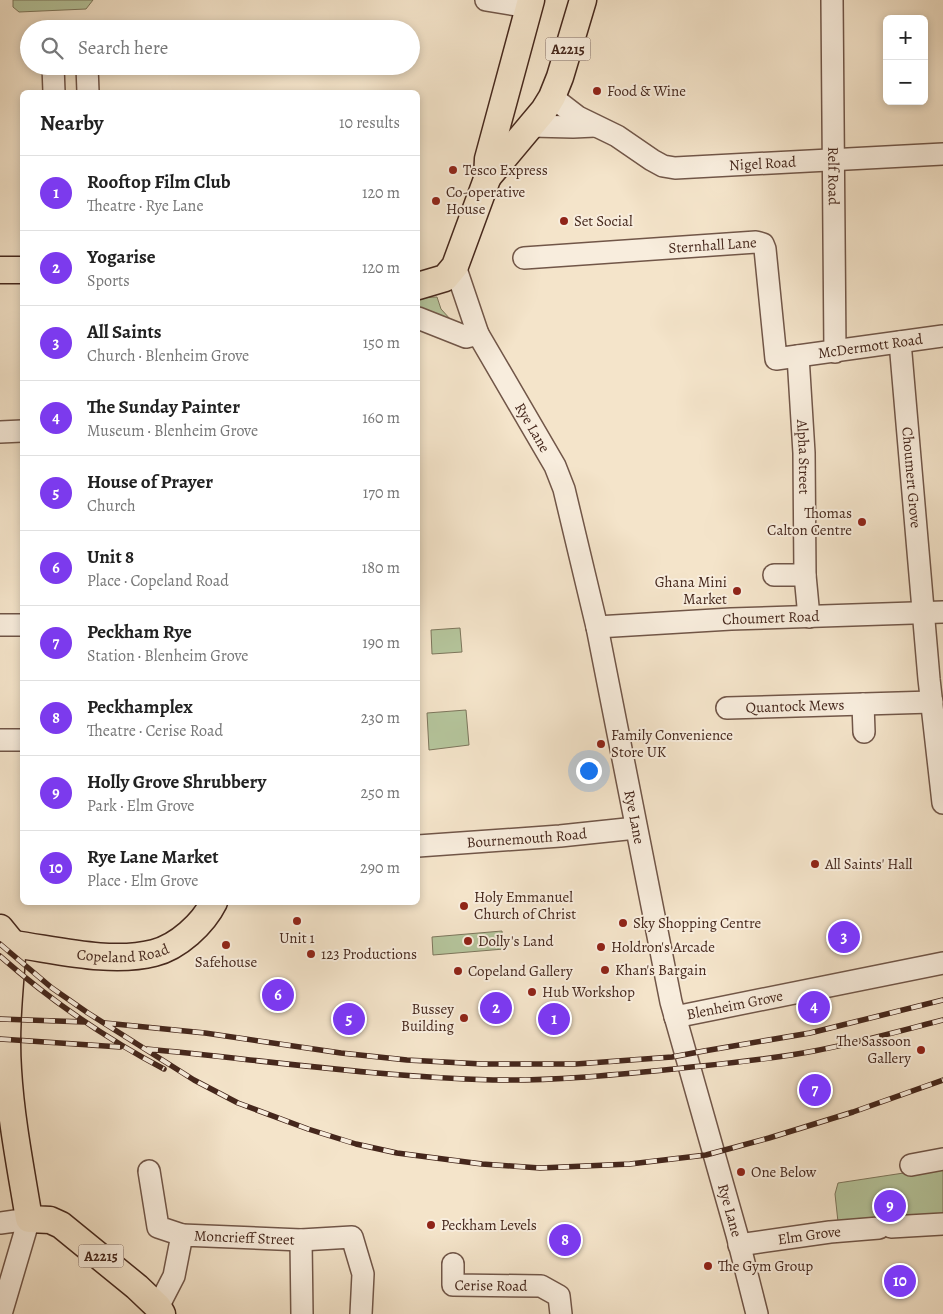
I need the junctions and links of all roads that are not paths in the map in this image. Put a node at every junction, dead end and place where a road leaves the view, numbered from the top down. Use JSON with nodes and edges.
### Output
{"nodes":[{"id":1,"x":486,"y":0,"type":"edge"},
{"id":2,"x":583,"y":0,"type":"edge"},
{"id":3,"x":832,"y":0,"type":"edge"},
{"id":4,"x":530,"y":3,"type":"edge"},
{"id":5,"x":53,"y":75,"type":"edge"},
{"id":6,"x":87,"y":75,"type":"edge"},
{"id":7,"x":54,"y":90,"type":"edge"},
{"id":8,"x":88,"y":90,"type":"edge"},
{"id":9,"x":552,"y":97,"type":"junction"},
{"id":10,"x":504,"y":105,"type":"junction"},
{"id":11,"x":531,"y":126,"type":"junction"},
{"id":12,"x":595,"y":126,"type":"junction"},
{"id":13,"x":943,"y":154,"type":"edge"},
{"id":14,"x":833,"y":160,"type":"junction"},
{"id":15,"x":487,"y":179,"type":"junction"},
{"id":16,"x":524,"y":258,"type":"dead end"},
{"id":17,"x":455,"y":266,"type":"junction"},
{"id":18,"x":0,"y":270,"type":"edge"},
{"id":19,"x":20,"y":270,"type":"edge"},
{"id":20,"x":420,"y":285,"type":"edge"},
{"id":21,"x":420,"y":319,"type":"edge"},
{"id":22,"x":478,"y":334,"type":"junction"},
{"id":23,"x":943,"y":336,"type":"edge"},
{"id":24,"x":900,"y":342,"type":"junction"},
{"id":25,"x":835,"y":352,"type":"junction"},
{"id":26,"x":798,"y":356,"type":"junction"},
{"id":27,"x":20,"y":431,"type":"edge"},
{"id":28,"x":0,"y":432,"type":"edge"},
{"id":29,"x":774,"y":574,"type":"dead end"},
{"id":30,"x":805,"y":575,"type":"junction"},
{"id":31,"x":933,"y":612,"type":"edge"},
{"id":32,"x":809,"y":617,"type":"junction"},
{"id":33,"x":0,"y":625,"type":"edge"},
{"id":34,"x":20,"y":625,"type":"edge"},
{"id":35,"x":597,"y":627,"type":"junction"},
{"id":36,"x":932,"y":702,"type":"junction"},
{"id":37,"x":863,"y":704,"type":"junction"},
{"id":38,"x":727,"y":708,"type":"dead end"},
{"id":39,"x":864,"y":732,"type":"dead end"},
{"id":40,"x":0,"y":740,"type":"edge"},
{"id":41,"x":20,"y":740,"type":"edge"},
{"id":42,"x":942,"y":791,"type":"edge"},
{"id":43,"x":636,"y":828,"type":"junction"},
{"id":44,"x":420,"y":846,"type":"edge"},
{"id":45,"x":212,"y":905,"type":"edge"},
{"id":46,"x":7,"y":936,"type":"edge"},
{"id":47,"x":943,"y":963,"type":"edge"},
{"id":48,"x":675,"y":1018,"type":"junction"},
{"id":49,"x":943,"y":1159,"type":"edge"},
{"id":50,"x":911,"y":1165,"type":"dead end"},
{"id":51,"x":149,"y":1171,"type":"dead end"},
{"id":52,"x":29,"y":1219,"type":"junction"},
{"id":53,"x":0,"y":1222,"type":"edge"},
{"id":54,"x":943,"y":1224,"type":"edge"},
{"id":55,"x":182,"y":1235,"type":"junction"},
{"id":56,"x":302,"y":1240,"type":"junction"},
{"id":57,"x":740,"y":1245,"type":"junction"},
{"id":58,"x":453,"y":1264,"type":"dead end"},
{"id":59,"x":160,"y":1310,"type":"edge"},
{"id":60,"x":1,"y":1314,"type":"edge"},
{"id":61,"x":302,"y":1314,"type":"edge"},
{"id":62,"x":361,"y":1314,"type":"edge"},
{"id":63,"x":561,"y":1314,"type":"edge"},
{"id":64,"x":757,"y":1314,"type":"edge"}],
"edges":[{"from":1,"to":4,"type":"street"},
{"from":2,"to":9,"type":"main road","number":"A2215"},
{"from":3,"to":14,"type":"street","name":"Relf Road"},
{"from":4,"to":10,"type":"main road","number":"A2215"},
{"from":5,"to":7,"type":"street"},
{"from":6,"to":8,"type":"street"},
{"from":9,"to":11,"type":"main road","number":"A2215"},
{"from":9,"to":12,"type":"street","name":"Nigel Road"},
{"from":10,"to":11,"type":"main road"},
{"from":10,"to":15,"type":"main road","number":"A2215"},
{"from":11,"to":12,"type":"street"},
{"from":11,"to":15,"type":"main road","number":"A2215"},
{"from":12,"to":14,"type":"street","name":"Nigel Road"},
{"from":13,"to":14,"type":"street","name":"Nigel Road"},
{"from":14,"to":25,"type":"street","name":"Relf Road"},
{"from":15,"to":17,"type":"main road","number":"A2215"},
{"from":16,"to":26,"type":"street","name":"Sternhall Lane"},
{"from":17,"to":20,"type":"main road"},
{"from":17,"to":22,"type":"street","name":"Rye Lane"},
{"from":18,"to":19,"type":"main road"},
{"from":21,"to":22,"type":"street"},
{"from":22,"to":35,"type":"street","name":"Rye Lane"},
{"from":23,"to":24,"type":"street","name":"McDermott Road"},
{"from":24,"to":25,"type":"street","name":"McDermott Road"},
{"from":24,"to":31,"type":"street","name":"Choumert Grove"},
{"from":25,"to":26,"type":"street","name":"McDermott Road"},
{"from":26,"to":30,"type":"street","name":"Alpha Street"},
{"from":27,"to":28,"type":"street"},
{"from":29,"to":30,"type":"street"},
{"from":30,"to":32,"type":"street","name":"Alpha Street"},
{"from":31,"to":32,"type":"street","name":"Choumert Road"},
{"from":31,"to":36,"type":"street","name":"Choumert Grove"},
{"from":32,"to":35,"type":"street","name":"Choumert Road"},
{"from":33,"to":34,"type":"street"},
{"from":35,"to":43,"type":"street","name":"Rye Lane"},
{"from":36,"to":37,"type":"street","name":"Quantock Mews"},
{"from":36,"to":42,"type":"street"},
{"from":37,"to":38,"type":"street","name":"Quantock Mews"},
{"from":37,"to":39,"type":"street","name":"Quantock Mews"},
{"from":40,"to":41,"type":"street"},
{"from":43,"to":44,"type":"street","name":"Bournemouth Road"},
{"from":43,"to":48,"type":"street","name":"Rye Lane"},
{"from":45,"to":46,"type":"main road","name":"Copeland Road"},
{"from":46,"to":52,"type":"main road"},
{"from":47,"to":48,"type":"street","name":"Blenheim Grove"},
{"from":48,"to":57,"type":"street","name":"Rye Lane"},
{"from":49,"to":50,"type":"street"},
{"from":51,"to":55,"type":"street"},
{"from":52,"to":53,"type":"street"},
{"from":52,"to":59,"type":"main road","number":"A2215"},
{"from":52,"to":60,"type":"street"},
{"from":54,"to":57,"type":"street","name":"Elm Grove"},
{"from":55,"to":56,"type":"street","name":"Moncrieff Street"},
{"from":55,"to":59,"type":"street","name":"Moncrieff Street"},
{"from":56,"to":61,"type":"street"},
{"from":56,"to":62,"type":"street","name":"Moncrieff Street"},
{"from":57,"to":64,"type":"street","name":"Rye Lane"},
{"from":58,"to":63,"type":"street","name":"Cerise Road"}]}
